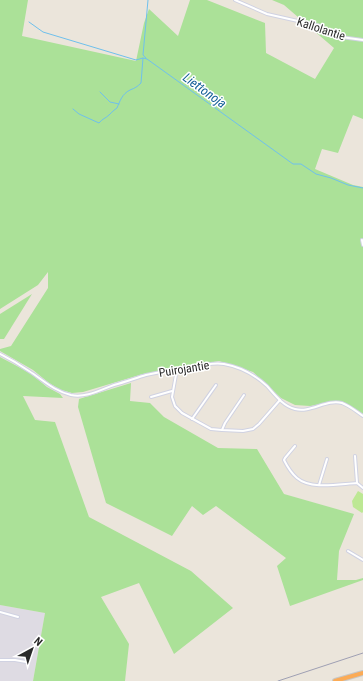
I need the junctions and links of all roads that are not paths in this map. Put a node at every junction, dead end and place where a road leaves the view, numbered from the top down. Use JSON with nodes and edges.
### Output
{"nodes":[{"id":1,"x":235,"y":0,"type":"edge"},
{"id":2,"x":363,"y":40,"type":"edge"},
{"id":3,"x":362,"y":240,"type":"edge"},
{"id":4,"x":363,"y":244,"type":"edge"},
{"id":5,"x":0,"y":354,"type":"edge"},
{"id":6,"x":177,"y":369,"type":"junction"},
{"id":7,"x":216,"y":385,"type":"dead end"},
{"id":8,"x":172,"y":391,"type":"junction"},
{"id":9,"x":244,"y":395,"type":"dead end"},
{"id":10,"x":150,"y":397,"type":"dead end"},
{"id":11,"x":280,"y":400,"type":"junction"},
{"id":12,"x":363,"y":416,"type":"edge"},
{"id":13,"x":192,"y":419,"type":"junction"},
{"id":14,"x":222,"y":430,"type":"junction"},
{"id":15,"x":295,"y":446,"type":"dead end"},
{"id":16,"x":355,"y":456,"type":"dead end"},
{"id":17,"x":327,"y":459,"type":"dead end"},
{"id":18,"x":357,"y":483,"type":"junction"},
{"id":19,"x":319,"y":485,"type":"junction"},
{"id":20,"x":363,"y":488,"type":"edge"},
{"id":21,"x":348,"y":551,"type":"dead end"},
{"id":22,"x":363,"y":560,"type":"edge"},
{"id":23,"x":0,"y":612,"type":"edge"},
{"id":24,"x":18,"y":617,"type":"dead end"},
{"id":25,"x":0,"y":660,"type":"edge"},
{"id":26,"x":26,"y":662,"type":"dead end"},
{"id":27,"x":363,"y":673,"type":"edge"},
{"id":28,"x":335,"y":681,"type":"edge"}],
"edges":[{"from":1,"to":2,"type":"street","name":"Kallolantie"},
{"from":3,"to":4,"type":"street"},
{"from":5,"to":6,"type":"street","name":"Puirojantie"},
{"from":6,"to":8,"type":"street"},
{"from":6,"to":11,"type":"street","name":"Puirojantie"},
{"from":7,"to":13,"type":"street"},
{"from":8,"to":10,"type":"street"},
{"from":8,"to":13,"type":"street"},
{"from":9,"to":14,"type":"street"},
{"from":11,"to":12,"type":"street","name":"Puirojantie"},
{"from":11,"to":14,"type":"street"},
{"from":13,"to":14,"type":"street"},
{"from":15,"to":19,"type":"street"},
{"from":16,"to":18,"type":"street"},
{"from":17,"to":19,"type":"street"},
{"from":18,"to":19,"type":"street"},
{"from":18,"to":20,"type":"street"},
{"from":21,"to":22,"type":"street"},
{"from":23,"to":24,"type":"street"},
{"from":25,"to":26,"type":"street"},
{"from":27,"to":28,"type":"highway"}]}
